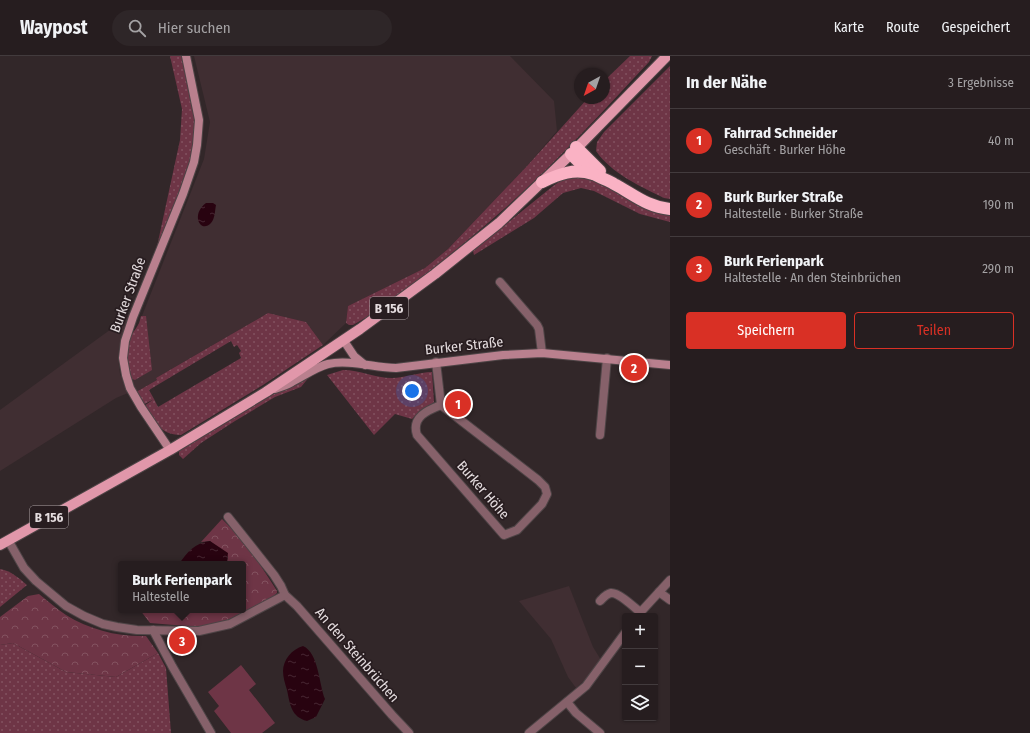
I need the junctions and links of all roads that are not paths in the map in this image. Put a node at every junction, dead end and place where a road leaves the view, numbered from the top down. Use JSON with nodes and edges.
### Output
{"nodes":[{"id":1,"x":186,"y":56,"type":"edge"},
{"id":2,"x":667,"y":56,"type":"edge"},
{"id":3,"x":574,"y":151,"type":"junction"},
{"id":4,"x":594,"y":174,"type":"junction"},
{"id":5,"x":542,"y":182,"type":"junction"},
{"id":6,"x":614,"y":184,"type":"junction"},
{"id":7,"x":670,"y":209,"type":"edge"},
{"id":8,"x":500,"y":282,"type":"dead end"},
{"id":9,"x":344,"y":341,"type":"junction"},
{"id":10,"x":542,"y":353,"type":"junction"},
{"id":11,"x":606,"y":358,"type":"junction"},
{"id":12,"x":436,"y":362,"type":"junction"},
{"id":13,"x":366,"y":365,"type":"junction"},
{"id":14,"x":670,"y":365,"type":"edge"},
{"id":15,"x":266,"y":392,"type":"junction"},
{"id":16,"x":441,"y":405,"type":"junction"},
{"id":17,"x":600,"y":435,"type":"dead end"},
{"id":18,"x":170,"y":450,"type":"junction"},
{"id":19,"x":228,"y":517,"type":"dead end"},
{"id":20,"x":4,"y":543,"type":"edge"},
{"id":21,"x":670,"y":580,"type":"edge"},
{"id":22,"x":659,"y":592,"type":"junction"},
{"id":23,"x":285,"y":595,"type":"junction"},
{"id":24,"x":670,"y":600,"type":"edge"},
{"id":25,"x":600,"y":601,"type":"dead end"},
{"id":26,"x":638,"y":613,"type":"edge"},
{"id":27,"x":640,"y":613,"type":"edge"},
{"id":28,"x":153,"y":630,"type":"junction"},
{"id":29,"x":622,"y":637,"type":"edge"},
{"id":30,"x":567,"y":702,"type":"junction"},
{"id":31,"x":211,"y":733,"type":"edge"},
{"id":32,"x":409,"y":733,"type":"edge"},
{"id":33,"x":529,"y":733,"type":"edge"},
{"id":34,"x":600,"y":733,"type":"edge"}],
"edges":[{"from":1,"to":18,"type":"street","name":"Burker Straße"},
{"from":2,"to":3,"type":"main road","number":"B 156"},
{"from":3,"to":4,"type":"highway"},
{"from":3,"to":5,"type":"main road","number":"B 156"},
{"from":3,"to":6,"type":"highway"},
{"from":4,"to":5,"type":"highway"},
{"from":4,"to":6,"type":"highway"},
{"from":5,"to":9,"type":"main road","number":"B 156"},
{"from":6,"to":7,"type":"highway"},
{"from":8,"to":10,"type":"street"},
{"from":9,"to":13,"type":"street"},
{"from":9,"to":15,"type":"main road","number":"B 156"},
{"from":10,"to":11,"type":"street","name":"Burker Straße"},
{"from":10,"to":12,"type":"street","name":"Burker Straße"},
{"from":11,"to":14,"type":"street","name":"Burker Straße"},
{"from":11,"to":17,"type":"street"},
{"from":12,"to":13,"type":"street","name":"Burker Straße"},
{"from":12,"to":16,"type":"street"},
{"from":13,"to":15,"type":"street","name":"Burker Straße"},
{"from":15,"to":18,"type":"main road","number":"B 156"},
{"from":16,"to":16,"type":"street","name":"Burker Höhe"},
{"from":18,"to":20,"type":"main road","number":"B 156"},
{"from":19,"to":23,"type":"street","name":"An den Steinbrüchen"},
{"from":20,"to":28,"type":"street"},
{"from":21,"to":22,"type":"street"},
{"from":22,"to":24,"type":"street"},
{"from":22,"to":27,"type":"street"},
{"from":23,"to":28,"type":"street"},
{"from":23,"to":32,"type":"street","name":"An den Steinbrüchen"},
{"from":25,"to":26,"type":"street"},
{"from":28,"to":31,"type":"street"},
{"from":29,"to":30,"type":"street"},
{"from":30,"to":33,"type":"street"},
{"from":30,"to":34,"type":"street"}]}
